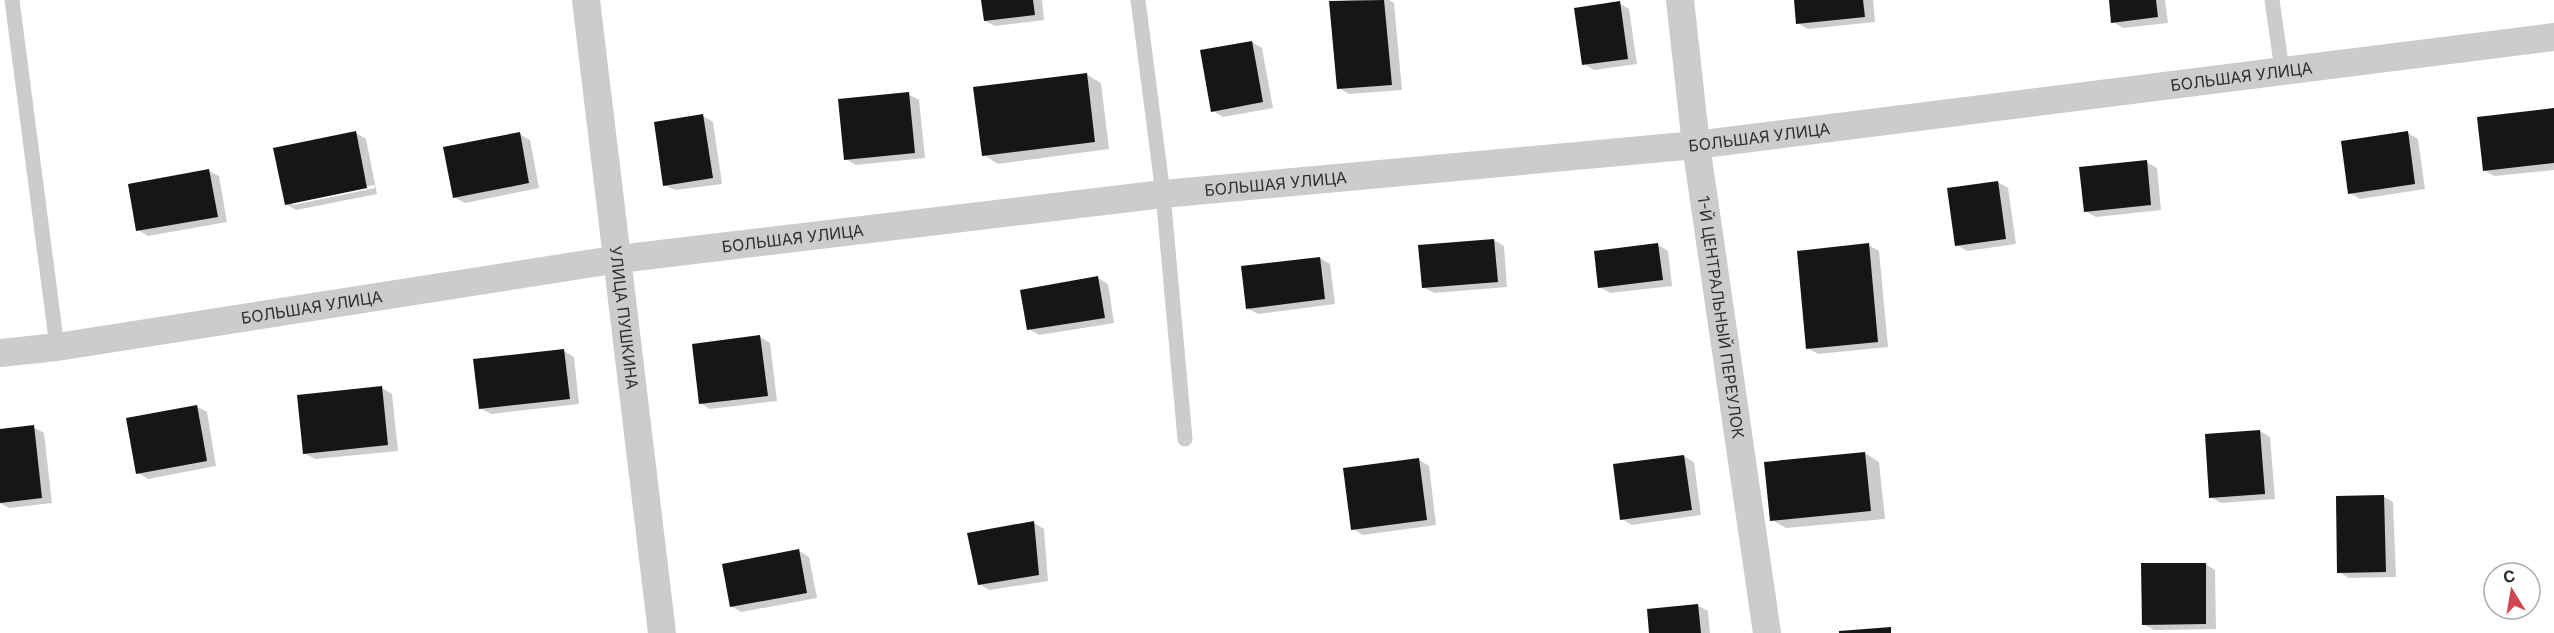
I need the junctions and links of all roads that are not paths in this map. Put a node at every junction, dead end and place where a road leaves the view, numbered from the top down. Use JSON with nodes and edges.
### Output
{"nodes":[{"id":1,"x":12,"y":0,"type":"edge"},
{"id":2,"x":585,"y":0,"type":"edge"},
{"id":3,"x":1138,"y":0,"type":"edge"},
{"id":4,"x":1680,"y":0,"type":"edge"},
{"id":5,"x":2272,"y":0,"type":"edge"},
{"id":6,"x":2554,"y":37,"type":"edge"},
{"id":7,"x":2282,"y":70,"type":"junction"},
{"id":8,"x":1696,"y":146,"type":"junction"},
{"id":9,"x":1163,"y":194,"type":"junction"},
{"id":10,"x":619,"y":259,"type":"junction"},
{"id":11,"x":57,"y":347,"type":"junction"},
{"id":12,"x":0,"y":353,"type":"edge"},
{"id":13,"x":1185,"y":439,"type":"dead end"},
{"id":14,"x":662,"y":633,"type":"edge"},
{"id":15,"x":1767,"y":633,"type":"edge"}],
"edges":[{"from":1,"to":11,"type":"lane"},
{"from":2,"to":10,"type":"street","name":"УЛИЦА ПУШКИНА"},
{"from":3,"to":9,"type":"lane"},
{"from":4,"to":8,"type":"street","name":"1-Й ЦЕНТРАЛЬНЫЙ ПЕРЕУЛОК"},
{"from":5,"to":7,"type":"lane"},
{"from":6,"to":7,"type":"street","name":"БОЛЬШАЯ УЛИЦА"},
{"from":7,"to":8,"type":"street","name":"БОЛЬШАЯ УЛИЦА"},
{"from":8,"to":9,"type":"street","name":"БОЛЬШАЯ УЛИЦА"},
{"from":8,"to":15,"type":"street","name":"1-Й ЦЕНТРАЛЬНЫЙ ПЕРЕУЛОК"},
{"from":9,"to":10,"type":"street","name":"БОЛЬШАЯ УЛИЦА"},
{"from":9,"to":13,"type":"lane"},
{"from":10,"to":11,"type":"street","name":"БОЛЬШАЯ УЛИЦА"},
{"from":10,"to":14,"type":"street","name":"УЛИЦА ПУШКИНА"},
{"from":11,"to":12,"type":"street","name":"БОЛЬШАЯ УЛИЦА"}]}
